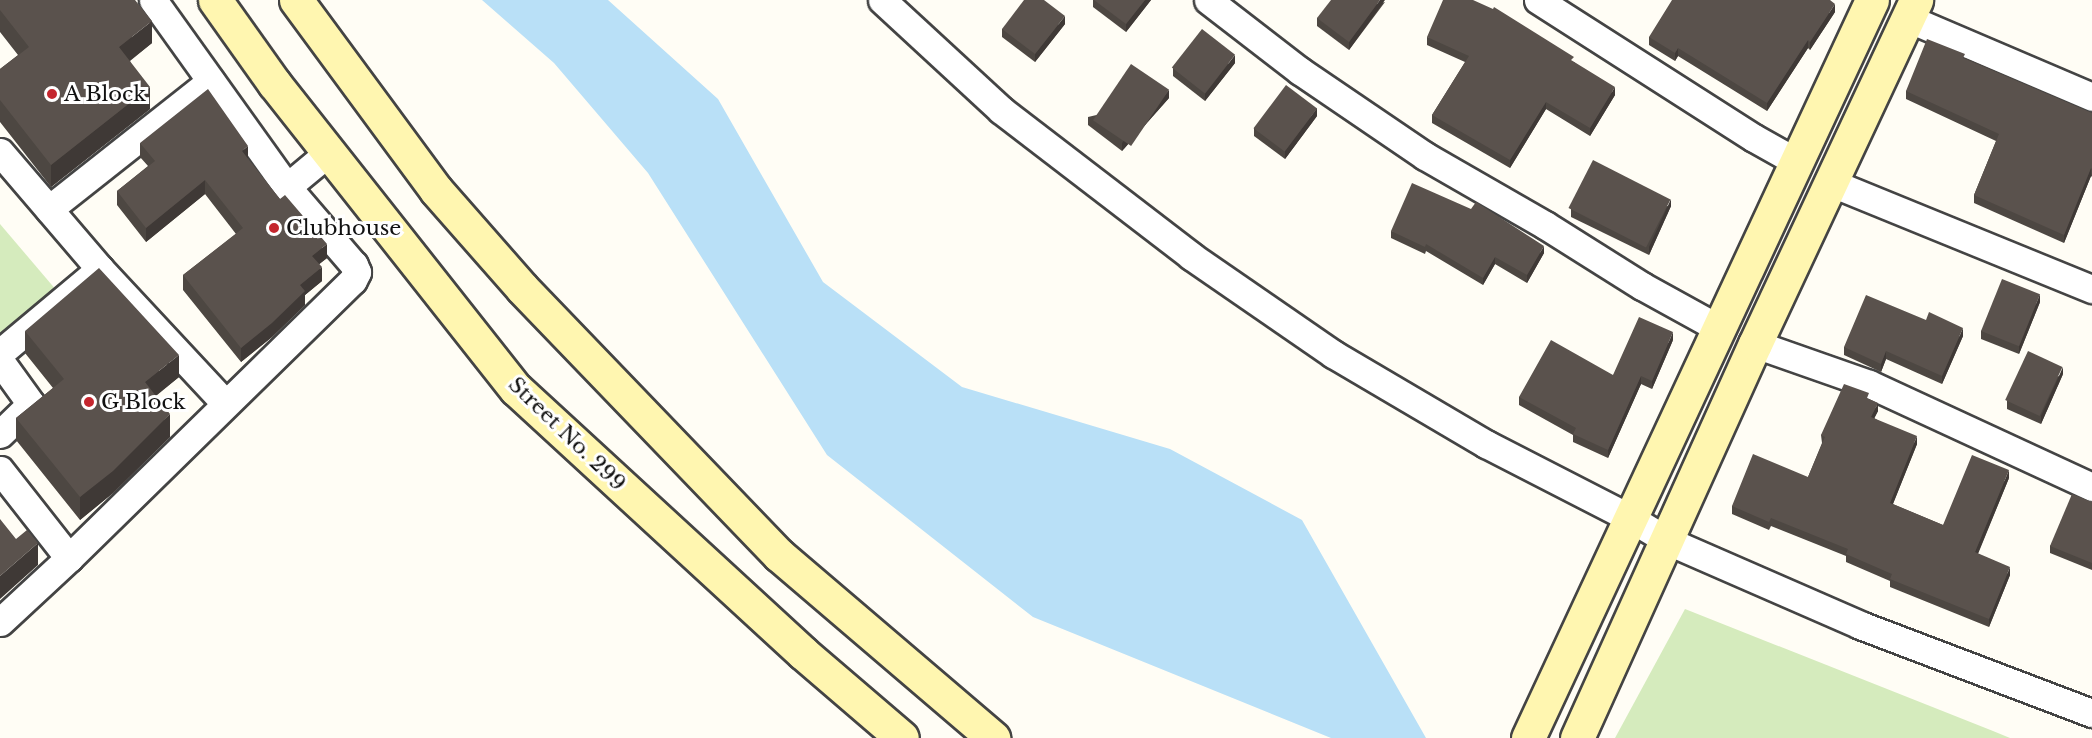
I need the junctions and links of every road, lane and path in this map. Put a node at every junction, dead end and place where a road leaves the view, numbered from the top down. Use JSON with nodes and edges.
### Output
{"nodes":[{"id":1,"x":153,"y":0,"type":"edge"},
{"id":2,"x":215,"y":0,"type":"edge"},
{"id":3,"x":296,"y":0,"type":"edge"},
{"id":4,"x":882,"y":0,"type":"edge"},
{"id":5,"x":1208,"y":0,"type":"edge"},
{"id":6,"x":1538,"y":0,"type":"edge"},
{"id":7,"x":1872,"y":0,"type":"edge"},
{"id":8,"x":1911,"y":9,"type":"edge"},
{"id":9,"x":211,"y":81,"type":"junction"},
{"id":10,"x":2092,"y":97,"type":"edge"},
{"id":11,"x":0,"y":152,"type":"edge"},
{"id":12,"x":329,"y":152,"type":"junction"},
{"id":13,"x":1796,"y":161,"type":"junction"},
{"id":14,"x":1832,"y":183,"type":"junction"},
{"id":15,"x":287,"y":188,"type":"junction"},
{"id":16,"x":49,"y":209,"type":"junction"},
{"id":17,"x":100,"y":269,"type":"junction"},
{"id":18,"x":2092,"y":289,"type":"edge"},
{"id":19,"x":1718,"y":328,"type":"junction"},
{"id":20,"x":1755,"y":344,"type":"junction"},
{"id":21,"x":0,"y":353,"type":"edge"},
{"id":22,"x":0,"y":361,"type":"edge"},
{"id":23,"x":225,"y":403,"type":"junction"},
{"id":24,"x":0,"y":434,"type":"edge"},
{"id":25,"x":0,"y":470,"type":"edge"},
{"id":26,"x":2092,"y":486,"type":"edge"},
{"id":27,"x":1630,"y":518,"type":"junction"},
{"id":28,"x":1668,"y":541,"type":"junction"},
{"id":29,"x":69,"y":558,"type":"junction"},
{"id":30,"x":0,"y":622,"type":"edge"},
{"id":31,"x":2092,"y":713,"type":"edge"},
{"id":32,"x":1533,"y":728,"type":"edge"},
{"id":33,"x":902,"y":738,"type":"edge"},
{"id":34,"x":993,"y":738,"type":"edge"},
{"id":35,"x":1577,"y":738,"type":"edge"}],
"edges":[{"from":1,"to":9,"type":"street"},
{"from":2,"to":12,"type":"street","name":"Street No. 299"},
{"from":3,"to":34,"type":"street"},
{"from":4,"to":27,"type":"street"},
{"from":5,"to":19,"type":"street"},
{"from":6,"to":13,"type":"street"},
{"from":7,"to":13,"type":"street"},
{"from":8,"to":10,"type":"street"},
{"from":8,"to":14,"type":"street"},
{"from":9,"to":15,"type":"street"},
{"from":9,"to":16,"type":"street"},
{"from":11,"to":16,"type":"street"},
{"from":12,"to":15,"type":"street"},
{"from":12,"to":33,"type":"street","name":"Street No. 299"},
{"from":13,"to":19,"type":"street"},
{"from":14,"to":18,"type":"street"},
{"from":14,"to":20,"type":"street"},
{"from":15,"to":23,"type":"street"},
{"from":16,"to":17,"type":"street"},
{"from":17,"to":21,"type":"street"},
{"from":17,"to":23,"type":"street"},
{"from":19,"to":27,"type":"street"},
{"from":20,"to":26,"type":"street"},
{"from":20,"to":28,"type":"street"},
{"from":22,"to":24,"type":"street"},
{"from":23,"to":29,"type":"street"},
{"from":25,"to":29,"type":"street"},
{"from":27,"to":28,"type":"street"},
{"from":27,"to":32,"type":"street"},
{"from":28,"to":31,"type":"street"},
{"from":28,"to":35,"type":"street"},
{"from":29,"to":30,"type":"street"}]}
